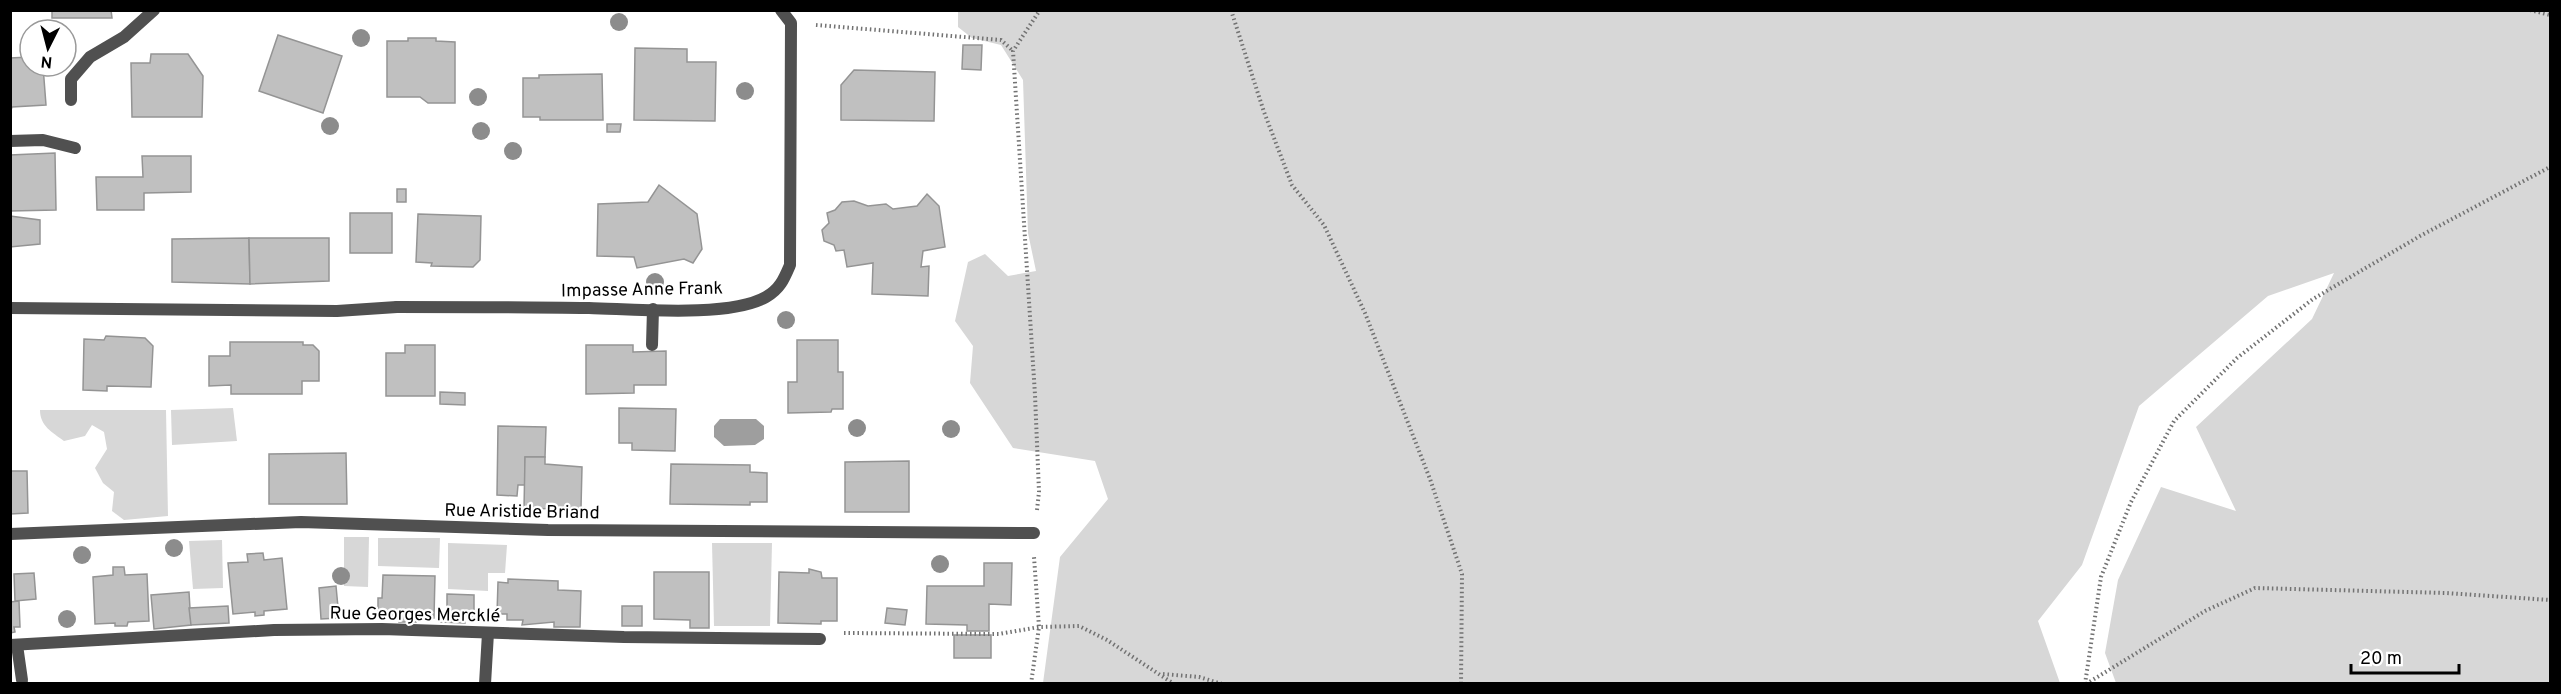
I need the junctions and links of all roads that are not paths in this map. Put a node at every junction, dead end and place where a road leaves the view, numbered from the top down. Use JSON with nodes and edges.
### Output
{"nodes":[{"id":1,"x":154,"y":10,"type":"edge"},
{"id":2,"x":781,"y":10,"type":"edge"},
{"id":3,"x":71,"y":100,"type":"dead end"},
{"id":4,"x":10,"y":141,"type":"edge"},
{"id":5,"x":75,"y":148,"type":"dead end"},
{"id":6,"x":10,"y":308,"type":"edge"},
{"id":7,"x":653,"y":309,"type":"junction"},
{"id":8,"x":652,"y":345,"type":"dead end"},
{"id":9,"x":1034,"y":533,"type":"road end"},
{"id":10,"x":10,"y":534,"type":"edge"},
{"id":11,"x":488,"y":633,"type":"junction"},
{"id":12,"x":820,"y":639,"type":"road end"},
{"id":13,"x":14,"y":645,"type":"edge"},
{"id":14,"x":22,"y":680,"type":"dead end"},
{"id":15,"x":485,"y":684,"type":"edge"}],
"edges":[{"from":1,"to":3,"type":"street"},
{"from":2,"to":7,"type":"street","name":"Impasse Anne Frank"},
{"from":4,"to":5,"type":"street"},
{"from":6,"to":7,"type":"street","name":"Impasse Anne Frank"},
{"from":7,"to":8,"type":"street"},
{"from":9,"to":10,"type":"street","name":"Rue Aristide Briand"},
{"from":11,"to":12,"type":"street","name":"Rue Georges Mercklé"},
{"from":11,"to":13,"type":"street","name":"Rue Georges Mercklé"},
{"from":11,"to":15,"type":"street"},
{"from":13,"to":14,"type":"street"}]}
